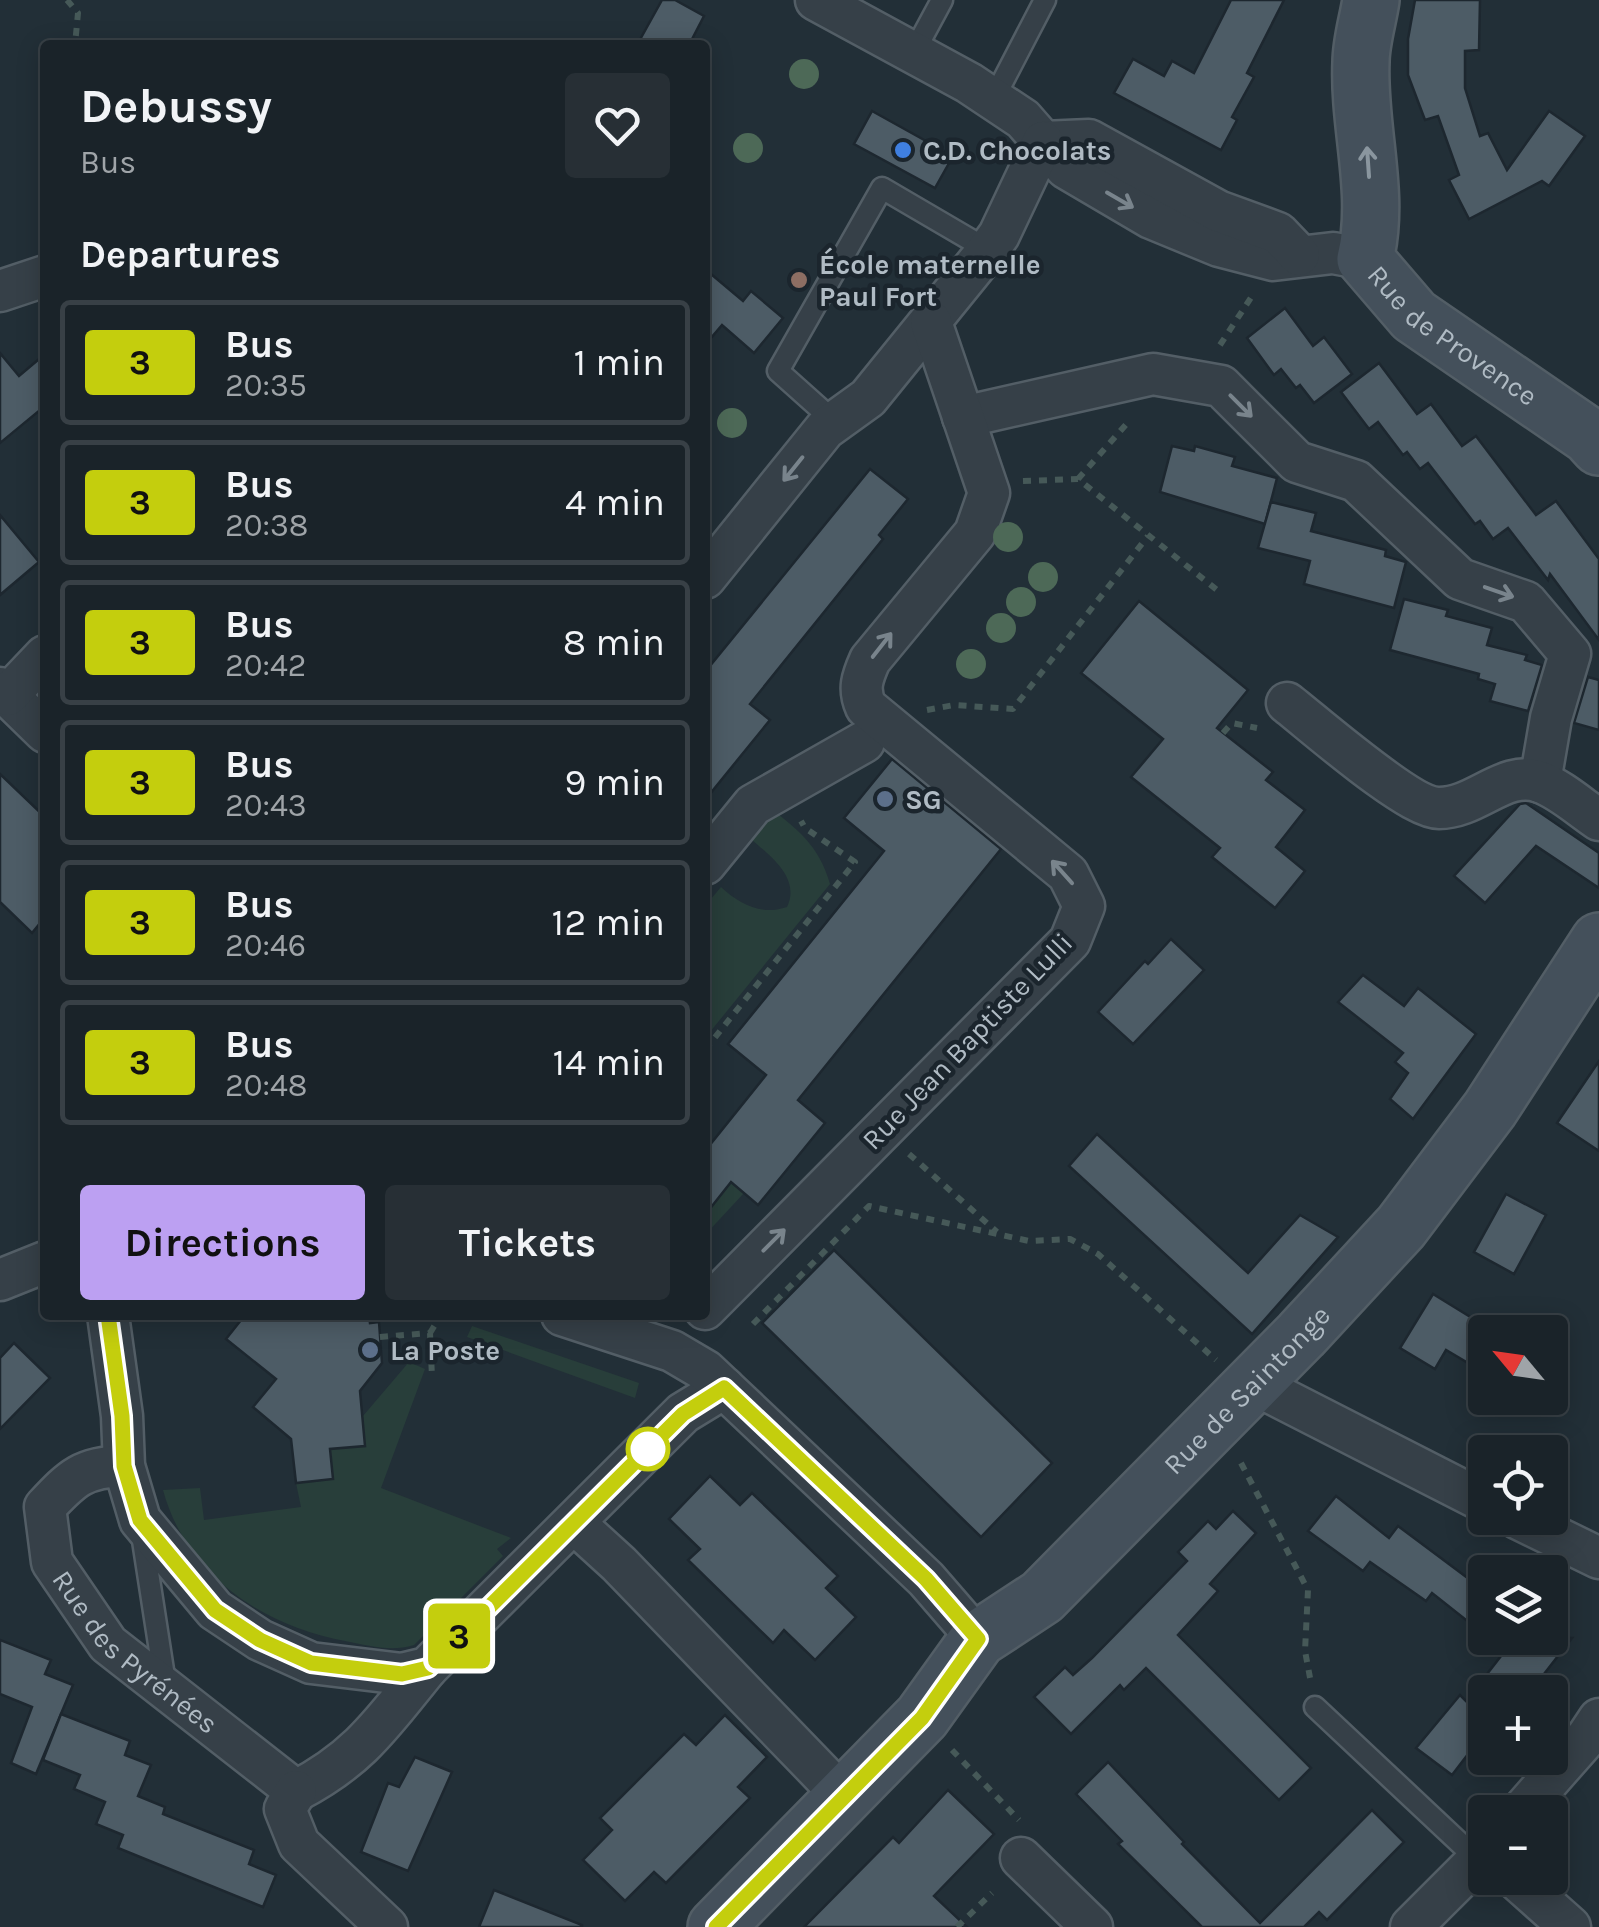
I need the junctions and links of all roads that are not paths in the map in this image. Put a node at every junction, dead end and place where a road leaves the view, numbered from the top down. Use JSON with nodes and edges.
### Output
{"nodes":[{"id":1,"x":816,"y":0,"type":"edge"},
{"id":2,"x":942,"y":0,"type":"edge"},
{"id":3,"x":1045,"y":0,"type":"edge"},
{"id":4,"x":1371,"y":0,"type":"edge"},
{"id":5,"x":914,"y":52,"type":"junction"},
{"id":6,"x":993,"y":100,"type":"junction"},
{"id":7,"x":1043,"y":142,"type":"junction"},
{"id":8,"x":988,"y":250,"type":"junction"},
{"id":9,"x":1365,"y":259,"type":"junction"},
{"id":10,"x":40,"y":278,"type":"edge"},
{"id":11,"x":0,"y":292,"type":"edge"},
{"id":12,"x":931,"y":322,"type":"junction"},
{"id":13,"x":964,"y":417,"type":"junction"},
{"id":14,"x":835,"y":422,"type":"junction"},
{"id":15,"x":1599,"y":447,"type":"edge"},
{"id":16,"x":710,"y":572,"type":"edge"},
{"id":17,"x":40,"y":660,"type":"edge"},
{"id":18,"x":4,"y":691,"type":"edge"},
{"id":19,"x":1287,"y":702,"type":"dead end"},
{"id":20,"x":40,"y":727,"type":"edge"},
{"id":21,"x":864,"y":742,"type":"dead end"},
{"id":22,"x":1540,"y":782,"type":"junction"},
{"id":23,"x":1599,"y":820,"type":"edge"},
{"id":24,"x":710,"y":858,"type":"edge"},
{"id":25,"x":1599,"y":941,"type":"edge"},
{"id":26,"x":40,"y":1264,"type":"edge"},
{"id":27,"x":0,"y":1280,"type":"edge"},
{"id":28,"x":710,"y":1304,"type":"edge"},
{"id":29,"x":109,"y":1320,"type":"edge"},
{"id":30,"x":577,"y":1320,"type":"edge"},
{"id":31,"x":695,"y":1320,"type":"edge"},
{"id":32,"x":672,"y":1351,"type":"junction"},
{"id":33,"x":1241,"y":1377,"type":"junction"},
{"id":34,"x":724,"y":1388,"type":"junction"},
{"id":35,"x":124,"y":1466,"type":"junction"},
{"id":36,"x":1468,"y":1493,"type":"edge"},
{"id":37,"x":140,"y":1520,"type":"junction"},
{"id":38,"x":574,"y":1523,"type":"junction"},
{"id":39,"x":1552,"y":1535,"type":"edge"},
{"id":40,"x":1599,"y":1558,"type":"edge"},
{"id":41,"x":978,"y":1639,"type":"junction"},
{"id":42,"x":428,"y":1668,"type":"junction"},
{"id":43,"x":166,"y":1690,"type":"junction"},
{"id":44,"x":1315,"y":1707,"type":"road end"},
{"id":45,"x":1599,"y":1719,"type":"edge"},
{"id":46,"x":296,"y":1792,"type":"junction"},
{"id":47,"x":1536,"y":1795,"type":"edge"},
{"id":48,"x":844,"y":1797,"type":"junction"},
{"id":49,"x":1022,"y":1841,"type":"road end"},
{"id":50,"x":1468,"y":1844,"type":"edge"},
{"id":51,"x":1468,"y":1869,"type":"edge"},
{"id":52,"x":1534,"y":1895,"type":"edge"},
{"id":53,"x":387,"y":1927,"type":"edge"},
{"id":54,"x":716,"y":1927,"type":"edge"},
{"id":55,"x":1092,"y":1927,"type":"edge"},
{"id":56,"x":1411,"y":1927,"type":"edge"},
{"id":57,"x":1570,"y":1927,"type":"edge"}],
"edges":[{"from":1,"to":5,"type":"street"},
{"from":2,"to":5,"type":"lane"},
{"from":3,"to":6,"type":"lane"},
{"from":9,"to":4,"type":"street","one_way":true},
{"from":5,"to":6,"type":"street"},
{"from":6,"to":7,"type":"street"},
{"from":7,"to":8,"type":"street"},
{"from":7,"to":9,"type":"street","name":"Rue de Provence"},
{"from":8,"to":12,"type":"street"},
{"from":8,"to":14,"type":"lane"},
{"from":9,"to":15,"type":"street","name":"Rue de Provence"},
{"from":10,"to":11,"type":"street"},
{"from":12,"to":13,"type":"street"},
{"from":12,"to":14,"type":"street"},
{"from":13,"to":22,"type":"street","one_way":true},
{"from":28,"to":13,"type":"street","name":"Rue Jean Baptiste Lulli","one_way":true},
{"from":14,"to":16,"type":"street","one_way":true},
{"from":17,"to":18,"type":"street"},
{"from":18,"to":20,"type":"street"},
{"from":19,"to":22,"type":"street"},
{"from":21,"to":24,"type":"street"},
{"from":22,"to":23,"type":"street"},
{"from":25,"to":33,"type":"street","name":"Rue de Saintonge"},
{"from":26,"to":27,"type":"street"},
{"from":29,"to":35,"type":"street"},
{"from":30,"to":32,"type":"street"},
{"from":31,"to":32,"type":"street"},
{"from":32,"to":34,"type":"street"},
{"from":33,"to":36,"type":"street"},
{"from":33,"to":41,"type":"street","name":"Rue de Saintonge"},
{"from":34,"to":38,"type":"street"},
{"from":34,"to":41,"type":"street"},
{"from":35,"to":37,"type":"street"},
{"from":35,"to":43,"type":"street","name":"Rue des Pyrénées"},
{"from":37,"to":42,"type":"street"},
{"from":37,"to":43,"type":"lane"},
{"from":38,"to":42,"type":"street"},
{"from":38,"to":48,"type":"street"},
{"from":39,"to":40,"type":"street"},
{"from":41,"to":48,"type":"street","name":"Rue de Saintonge"},
{"from":42,"to":46,"type":"street"},
{"from":43,"to":46,"type":"street","name":"Rue des Pyrénées"},
{"from":44,"to":50,"type":"lane"},
{"from":45,"to":47,"type":"street"},
{"from":46,"to":53,"type":"street"},
{"from":48,"to":54,"type":"street","name":"Rue de Saintonge"},
{"from":49,"to":55,"type":"street"},
{"from":51,"to":56,"type":"street"},
{"from":52,"to":57,"type":"street"}]}
